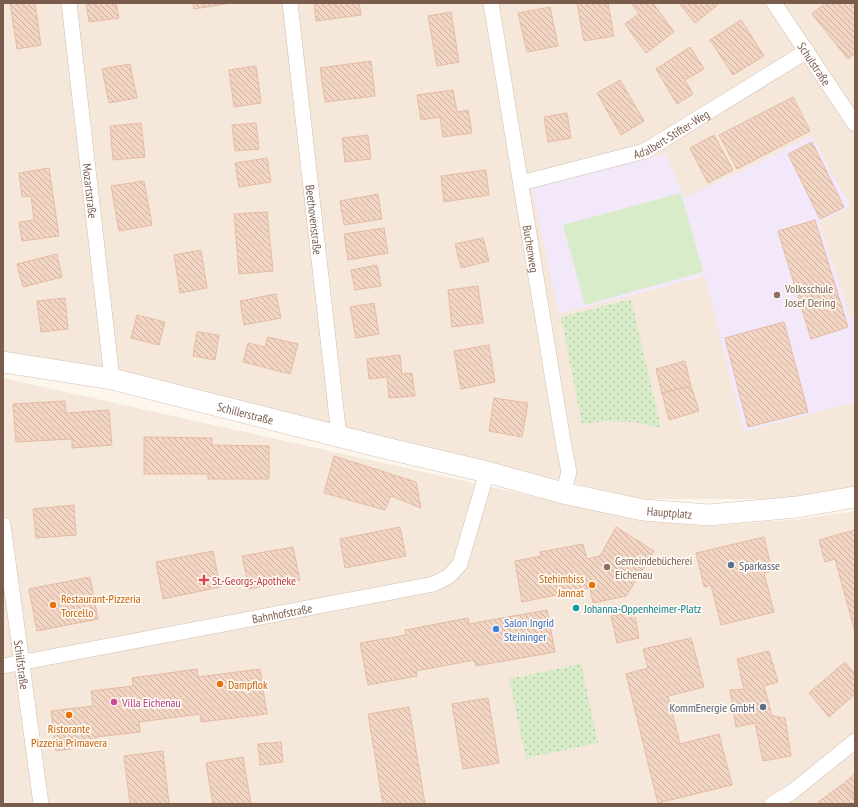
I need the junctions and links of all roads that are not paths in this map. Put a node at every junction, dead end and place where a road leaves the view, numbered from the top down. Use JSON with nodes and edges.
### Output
{"nodes":[{"id":1,"x":69,"y":3,"type":"edge"},
{"id":2,"x":290,"y":3,"type":"edge"},
{"id":3,"x":491,"y":3,"type":"edge"},
{"id":4,"x":774,"y":3,"type":"edge"},
{"id":5,"x":807,"y":51,"type":"junction"},
{"id":6,"x":855,"y":124,"type":"edge"},
{"id":7,"x":521,"y":183,"type":"junction"},
{"id":8,"x":3,"y":362,"type":"edge"},
{"id":9,"x":112,"y":379,"type":"junction"},
{"id":10,"x":339,"y":436,"type":"junction"},
{"id":11,"x":487,"y":472,"type":"junction"},
{"id":12,"x":563,"y":493,"type":"junction"},
{"id":13,"x":855,"y":497,"type":"edge"},
{"id":14,"x":3,"y":525,"type":"edge"},
{"id":15,"x":21,"y":662,"type":"junction"},
{"id":16,"x":3,"y":666,"type":"edge"},
{"id":17,"x":855,"y":741,"type":"edge"},
{"id":18,"x":41,"y":804,"type":"edge"},
{"id":19,"x":772,"y":804,"type":"edge"}],
"edges":[{"from":1,"to":9,"type":"street","name":"Mozartstraße"},
{"from":2,"to":10,"type":"street","name":"Beethovenstraße"},
{"from":3,"to":7,"type":"street","name":"Buchenweg"},
{"from":4,"to":5,"type":"street","name":"Schulstraße"},
{"from":5,"to":6,"type":"street","name":"Schulstraße"},
{"from":5,"to":7,"type":"street","name":"Adalbert-Stifter-Weg"},
{"from":7,"to":12,"type":"street","name":"Buchenweg"},
{"from":8,"to":9,"type":"main road","name":"Schillerstraße"},
{"from":9,"to":10,"type":"main road","name":"Schillerstraße"},
{"from":10,"to":11,"type":"main road","name":"Schillerstraße"},
{"from":11,"to":12,"type":"main road","name":"Hauptplatz"},
{"from":11,"to":15,"type":"street","name":"Bahnhofstraße"},
{"from":12,"to":13,"type":"main road","name":"Hauptplatz"},
{"from":14,"to":15,"type":"street","name":"Schilfstraße"},
{"from":15,"to":16,"type":"street","name":"Bahnhofstraße"},
{"from":15,"to":18,"type":"street","name":"Schilfstraße"},
{"from":17,"to":19,"type":"street"}]}
